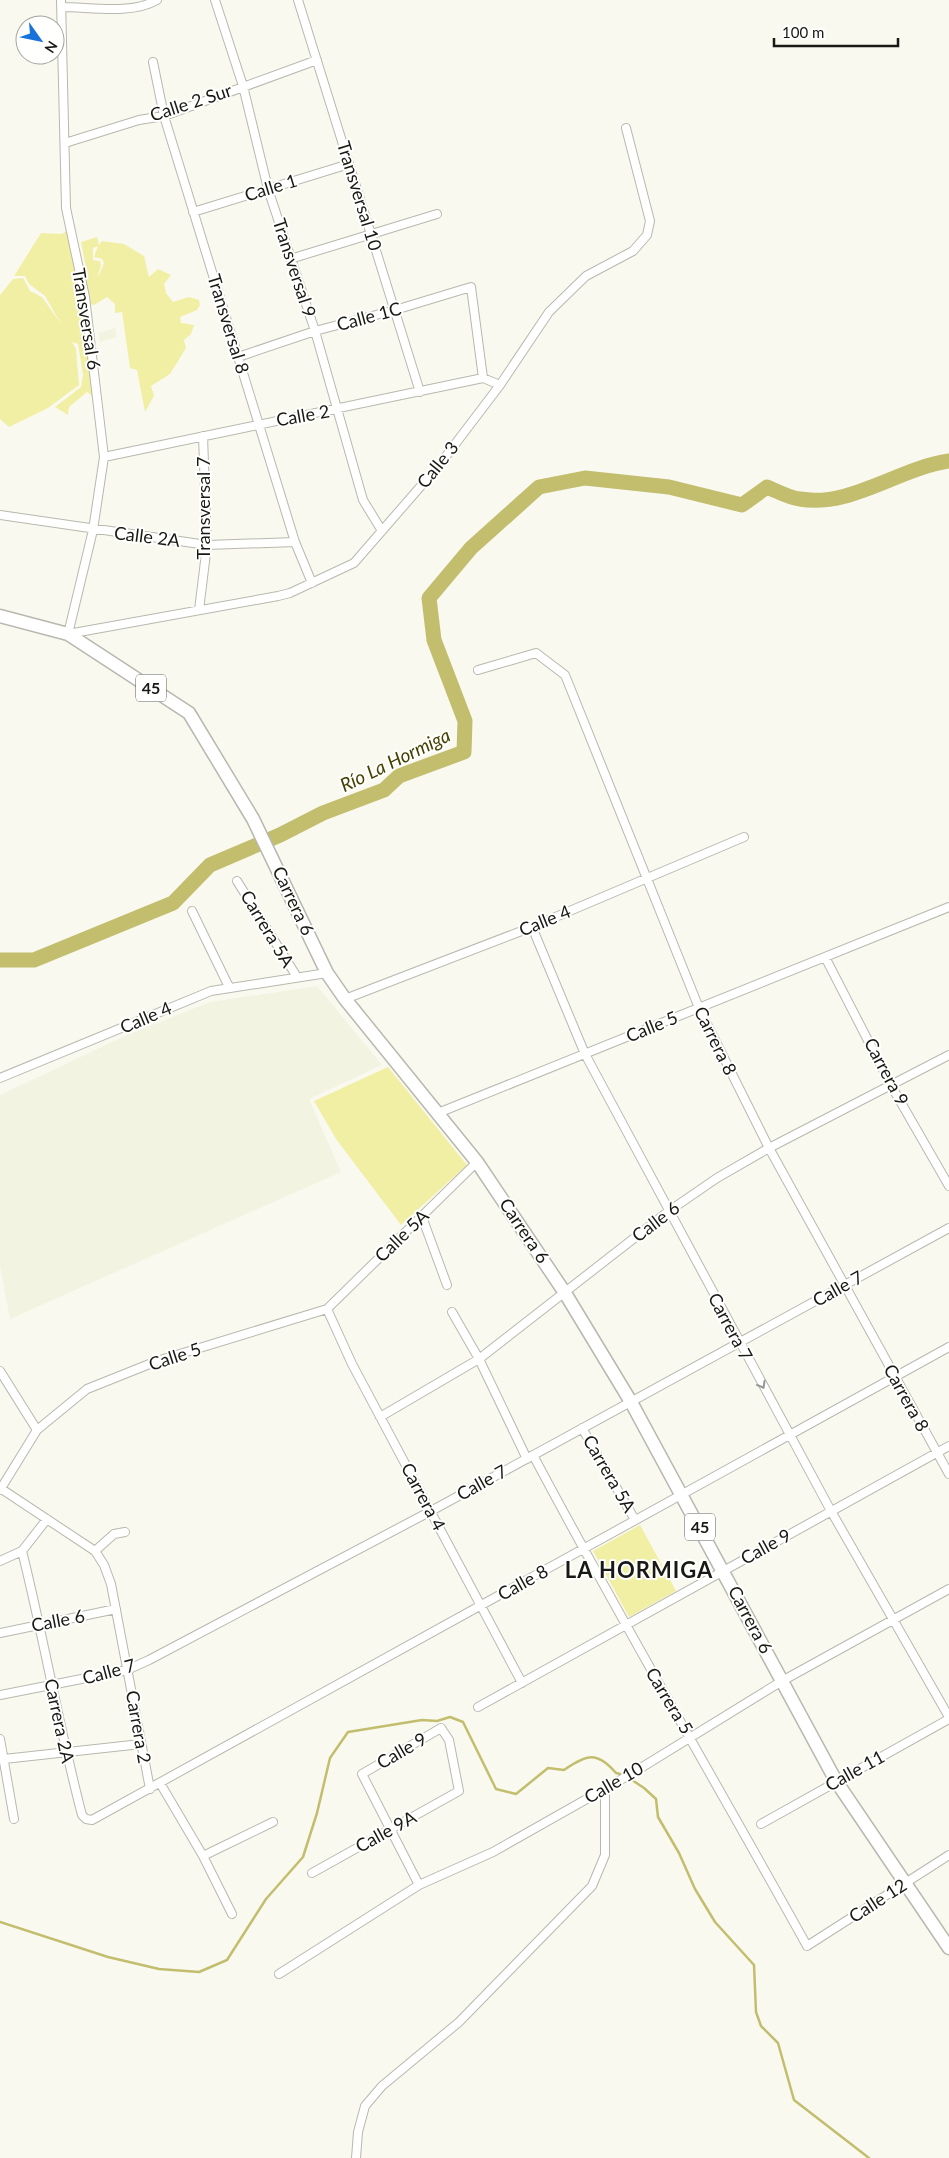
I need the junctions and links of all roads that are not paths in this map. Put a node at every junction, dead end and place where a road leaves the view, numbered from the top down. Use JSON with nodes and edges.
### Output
{"nodes":[{"id":1,"x":157,"y":0,"type":"edge"},
{"id":2,"x":215,"y":0,"type":"edge"},
{"id":3,"x":298,"y":0,"type":"edge"},
{"id":4,"x":61,"y":3,"type":"edge"},
{"id":5,"x":317,"y":60,"type":"junction"},
{"id":6,"x":153,"y":62,"type":"dead end"},
{"id":7,"x":243,"y":86,"type":"junction"},
{"id":8,"x":164,"y":116,"type":"junction"},
{"id":9,"x":626,"y":128,"type":"dead end"},
{"id":10,"x":65,"y":143,"type":"junction"},
{"id":11,"x":350,"y":164,"type":"junction"},
{"id":12,"x":268,"y":189,"type":"junction"},
{"id":13,"x":193,"y":212,"type":"junction"},
{"id":14,"x":437,"y":214,"type":"dead end"},
{"id":15,"x":370,"y":236,"type":"junction"},
{"id":16,"x":290,"y":259,"type":"junction"},
{"id":17,"x":395,"y":310,"type":"junction"},
{"id":18,"x":315,"y":331,"type":"junction"},
{"id":19,"x":238,"y":357,"type":"junction"},
{"id":20,"x":483,"y":378,"type":"junction"},
{"id":21,"x":500,"y":385,"type":"junction"},
{"id":22,"x":420,"y":392,"type":"junction"},
{"id":23,"x":338,"y":410,"type":"junction"},
{"id":24,"x":258,"y":424,"type":"junction"},
{"id":25,"x":203,"y":436,"type":"junction"},
{"id":26,"x":104,"y":457,"type":"junction"},
{"id":27,"x":0,"y":515,"type":"edge"},
{"id":28,"x":93,"y":530,"type":"junction"},
{"id":29,"x":382,"y":531,"type":"junction"},
{"id":30,"x":294,"y":542,"type":"junction"},
{"id":31,"x":207,"y":544,"type":"junction"},
{"id":32,"x":312,"y":583,"type":"junction"},
{"id":33,"x":199,"y":610,"type":"junction"},
{"id":34,"x":0,"y":616,"type":"edge"},
{"id":35,"x":68,"y":634,"type":"junction"},
{"id":36,"x":478,"y":670,"type":"dead end"},
{"id":37,"x":744,"y":837,"type":"dead end"},
{"id":38,"x":647,"y":878,"type":"junction"},
{"id":39,"x":238,"y":881,"type":"dead end"},
{"id":40,"x":948,"y":909,"type":"edge"},
{"id":41,"x":192,"y":910,"type":"dead end"},
{"id":42,"x":532,"y":927,"type":"junction"},
{"id":43,"x":826,"y":957,"type":"junction"},
{"id":44,"x":327,"y":973,"type":"junction"},
{"id":45,"x":297,"y":978,"type":"junction"},
{"id":46,"x":229,"y":987,"type":"junction"},
{"id":47,"x":345,"y":999,"type":"junction"},
{"id":48,"x":699,"y":1008,"type":"junction"},
{"id":49,"x":585,"y":1054,"type":"junction"},
{"id":50,"x":949,"y":1056,"type":"edge"},
{"id":51,"x":0,"y":1078,"type":"edge"},
{"id":52,"x":892,"y":1086,"type":"junction"},
{"id":53,"x":438,"y":1113,"type":"junction"},
{"id":54,"x":769,"y":1148,"type":"junction"},
{"id":55,"x":477,"y":1162,"type":"junction"},
{"id":56,"x":949,"y":1186,"type":"edge"},
{"id":57,"x":669,"y":1211,"type":"junction"},
{"id":58,"x":422,"y":1217,"type":"junction"},
{"id":59,"x":949,"y":1228,"type":"edge"},
{"id":60,"x":448,"y":1285,"type":"dead end"},
{"id":61,"x":844,"y":1286,"type":"junction"},
{"id":62,"x":565,"y":1293,"type":"junction"},
{"id":63,"x":327,"y":1310,"type":"junction"},
{"id":64,"x":452,"y":1312,"type":"dead end"},
{"id":65,"x":738,"y":1343,"type":"junction"},
{"id":66,"x":949,"y":1347,"type":"edge"},
{"id":67,"x":479,"y":1359,"type":"junction"},
{"id":68,"x":0,"y":1371,"type":"edge"},
{"id":69,"x":894,"y":1377,"type":"junction"},
{"id":70,"x":630,"y":1402,"type":"junction"},
{"id":71,"x":380,"y":1417,"type":"junction"},
{"id":72,"x":582,"y":1428,"type":"junction"},
{"id":73,"x":37,"y":1430,"type":"junction"},
{"id":74,"x":789,"y":1435,"type":"junction"},
{"id":75,"x":949,"y":1446,"type":"edge"},
{"id":76,"x":937,"y":1452,"type":"junction"},
{"id":77,"x":530,"y":1457,"type":"junction"},
{"id":78,"x":949,"y":1474,"type":"edge"},
{"id":79,"x":0,"y":1489,"type":"edge"},
{"id":80,"x":682,"y":1495,"type":"junction"},
{"id":81,"x":431,"y":1511,"type":"junction"},
{"id":82,"x":831,"y":1511,"type":"junction"},
{"id":83,"x":47,"y":1519,"type":"junction"},
{"id":84,"x":635,"y":1520,"type":"junction"},
{"id":85,"x":125,"y":1532,"type":"dead end"},
{"id":86,"x":583,"y":1549,"type":"junction"},
{"id":87,"x":22,"y":1551,"type":"junction"},
{"id":88,"x":95,"y":1551,"type":"junction"},
{"id":89,"x":0,"y":1561,"type":"edge"},
{"id":90,"x":724,"y":1571,"type":"junction"},
{"id":91,"x":949,"y":1590,"type":"edge"},
{"id":92,"x":482,"y":1606,"type":"junction"},
{"id":93,"x":116,"y":1609,"type":"junction"},
{"id":94,"x":894,"y":1620,"type":"junction"},
{"id":95,"x":40,"y":1625,"type":"junction"},
{"id":96,"x":624,"y":1626,"type":"junction"},
{"id":97,"x":0,"y":1633,"type":"edge"},
{"id":98,"x":128,"y":1670,"type":"junction"},
{"id":99,"x":782,"y":1681,"type":"junction"},
{"id":100,"x":522,"y":1683,"type":"junction"},
{"id":101,"x":51,"y":1685,"type":"junction"},
{"id":102,"x":0,"y":1695,"type":"edge"},
{"id":103,"x":478,"y":1707,"type":"dead end"},
{"id":104,"x":949,"y":1718,"type":"edge"},
{"id":105,"x":690,"y":1736,"type":"junction"},
{"id":106,"x":0,"y":1739,"type":"edge"},
{"id":107,"x":141,"y":1744,"type":"junction"},
{"id":108,"x":65,"y":1753,"type":"junction"},
{"id":109,"x":4,"y":1759,"type":"junction"},
{"id":110,"x":836,"y":1781,"type":"junction"},
{"id":111,"x":160,"y":1783,"type":"junction"},
{"id":112,"x":605,"y":1788,"type":"junction"},
{"id":113,"x":150,"y":1789,"type":"junction"},
{"id":114,"x":459,"y":1791,"type":"joint"},
{"id":115,"x":14,"y":1819,"type":"dead end"},
{"id":116,"x":273,"y":1822,"type":"dead end"},
{"id":117,"x":761,"y":1824,"type":"dead end"},
{"id":118,"x":390,"y":1830,"type":"junction"},
{"id":119,"x":949,"y":1855,"type":"edge"},
{"id":120,"x":203,"y":1856,"type":"junction"},
{"id":121,"x":312,"y":1874,"type":"dead end"},
{"id":122,"x":904,"y":1884,"type":"junction"},
{"id":123,"x":419,"y":1885,"type":"junction"},
{"id":124,"x":232,"y":1914,"type":"dead end"},
{"id":125,"x":807,"y":1946,"type":"joint"},
{"id":126,"x":949,"y":1948,"type":"edge"},
{"id":127,"x":279,"y":1974,"type":"dead end"},
{"id":128,"x":356,"y":2158,"type":"edge"}],
"edges":[{"from":1,"to":4,"type":"street"},
{"from":2,"to":7,"type":"street","name":"Transversal 9"},
{"from":3,"to":5,"type":"street","name":"Transversal 10"},
{"from":4,"to":10,"type":"street","name":"Transversal 6"},
{"from":5,"to":7,"type":"street","name":"Calle 2 Sur"},
{"from":5,"to":11,"type":"street","name":"Transversal 10"},
{"from":6,"to":8,"type":"street","name":"Transversal 8"},
{"from":7,"to":8,"type":"street","name":"Calle 2 Sur"},
{"from":7,"to":12,"type":"street","name":"Transversal 9"},
{"from":8,"to":10,"type":"street","name":"Calle 2 Sur"},
{"from":8,"to":13,"type":"street","name":"Transversal 8"},
{"from":9,"to":21,"type":"street","name":"Calle 3"},
{"from":10,"to":26,"type":"street","name":"Transversal 6"},
{"from":11,"to":12,"type":"street","name":"Calle 1"},
{"from":11,"to":15,"type":"street","name":"Transversal 10"},
{"from":12,"to":13,"type":"street","name":"Calle 1"},
{"from":12,"to":16,"type":"street","name":"Transversal 9"},
{"from":13,"to":19,"type":"street","name":"Transversal 8"},
{"from":14,"to":15,"type":"street"},
{"from":15,"to":16,"type":"street"},
{"from":15,"to":17,"type":"street","name":"Transversal 10"},
{"from":16,"to":18,"type":"street","name":"Transversal 9"},
{"from":17,"to":18,"type":"street","name":"Calle 1C"},
{"from":17,"to":20,"type":"street","name":"Calle 1C"},
{"from":17,"to":22,"type":"street","name":"Transversal 10"},
{"from":18,"to":19,"type":"street","name":"Calle 1C"},
{"from":18,"to":23,"type":"street","name":"Transversal 9"},
{"from":19,"to":24,"type":"street","name":"Transversal 8"},
{"from":20,"to":21,"type":"street"},
{"from":20,"to":22,"type":"street","name":"Calle 2"},
{"from":21,"to":29,"type":"street","name":"Calle 3"},
{"from":22,"to":23,"type":"street","name":"Calle 2"},
{"from":23,"to":24,"type":"street","name":"Calle 2"},
{"from":23,"to":29,"type":"street","name":"Transversal 9"},
{"from":24,"to":25,"type":"street","name":"Calle 2"},
{"from":24,"to":30,"type":"street","name":"Transversal 8"},
{"from":25,"to":26,"type":"street","name":"Calle 2"},
{"from":25,"to":31,"type":"street","name":"Transversal 7"},
{"from":26,"to":28,"type":"street","name":"Transversal 6"},
{"from":27,"to":28,"type":"street","name":"Calle 2A"},
{"from":28,"to":31,"type":"street","name":"Calle 2A"},
{"from":28,"to":35,"type":"street","name":"Transversal 6"},
{"from":29,"to":32,"type":"street","name":"Calle 3"},
{"from":30,"to":31,"type":"street","name":"Calle 2A"},
{"from":30,"to":32,"type":"street","name":"Transversal 8"},
{"from":31,"to":33,"type":"street","name":"Transversal 7"},
{"from":32,"to":33,"type":"street","name":"Calle 3"},
{"from":33,"to":35,"type":"street","name":"Calle 3"},
{"from":34,"to":35,"type":"main road","name":"Carrera 6","number":"45"},
{"from":35,"to":44,"type":"main road","name":"Carrera 6","number":"45"},
{"from":36,"to":38,"type":"street","name":"Carrera 8"},
{"from":37,"to":38,"type":"street","name":"Calle 4"},
{"from":38,"to":42,"type":"street","name":"Calle 4"},
{"from":38,"to":48,"type":"street","name":"Carrera 8"},
{"from":39,"to":45,"type":"street","name":"Carrera 5A"},
{"from":40,"to":43,"type":"street","name":"Calle 5"},
{"from":41,"to":46,"type":"street"},
{"from":42,"to":47,"type":"street","name":"Calle 4"},
{"from":42,"to":49,"type":"street","name":"Carrera 7"},
{"from":43,"to":48,"type":"street","name":"Calle 5"},
{"from":43,"to":52,"type":"street","name":"Carrera 9"},
{"from":44,"to":45,"type":"street","name":"Calle 4"},
{"from":44,"to":47,"type":"main road","name":"Carrera 6","number":"45"},
{"from":45,"to":46,"type":"street","name":"Calle 4"},
{"from":46,"to":51,"type":"street","name":"Calle 4"},
{"from":47,"to":53,"type":"main road","name":"Carrera 6","number":"45"},
{"from":48,"to":49,"type":"street","name":"Calle 5"},
{"from":48,"to":54,"type":"street","name":"Carrera 8"},
{"from":49,"to":53,"type":"street","name":"Calle 5"},
{"from":49,"to":57,"type":"street","name":"Carrera 7"},
{"from":50,"to":52,"type":"street","name":"Calle 6"},
{"from":52,"to":54,"type":"street","name":"Calle 6"},
{"from":52,"to":56,"type":"street","name":"Carrera 9"},
{"from":53,"to":55,"type":"main road","name":"Carrera 6","number":"45"},
{"from":54,"to":57,"type":"street","name":"Calle 6"},
{"from":54,"to":61,"type":"street","name":"Carrera 8"},
{"from":55,"to":58,"type":"street","name":"Calle 5A"},
{"from":55,"to":62,"type":"main road","name":"Carrera 6","number":"45"},
{"from":57,"to":62,"type":"street","name":"Calle 6"},
{"from":57,"to":65,"type":"street","name":"Carrera 7"},
{"from":58,"to":60,"type":"street"},
{"from":58,"to":63,"type":"street","name":"Calle 5A"},
{"from":59,"to":61,"type":"street","name":"Calle 7"},
{"from":61,"to":65,"type":"street","name":"Calle 7"},
{"from":61,"to":69,"type":"street","name":"Carrera 8"},
{"from":62,"to":67,"type":"street","name":"Calle 6"},
{"from":62,"to":70,"type":"main road","name":"Carrera 6","number":"45"},
{"from":63,"to":71,"type":"street","name":"Carrera 4"},
{"from":63,"to":73,"type":"street","name":"Calle 5"},
{"from":64,"to":67,"type":"street","name":"Carrera 5"},
{"from":65,"to":70,"type":"street","name":"Calle 7"},
{"from":65,"to":74,"type":"street","name":"Carrera 7","one_way":true},
{"from":66,"to":69,"type":"street","name":"Calle 8"},
{"from":67,"to":71,"type":"street","name":"Calle 6"},
{"from":67,"to":77,"type":"street","name":"Carrera 5"},
{"from":68,"to":73,"type":"street"},
{"from":69,"to":74,"type":"street","name":"Calle 8"},
{"from":69,"to":76,"type":"street","name":"Carrera 8"},
{"from":70,"to":72,"type":"street","name":"Calle 7"},
{"from":70,"to":80,"type":"main road","name":"Carrera 6","number":"45"},
{"from":71,"to":81,"type":"street","name":"Carrera 4"},
{"from":72,"to":77,"type":"street","name":"Calle 7"},
{"from":72,"to":84,"type":"street","name":"Carrera 5A"},
{"from":73,"to":79,"type":"street"},
{"from":74,"to":80,"type":"street","name":"Calle 8"},
{"from":74,"to":82,"type":"street","name":"Carrera 7"},
{"from":75,"to":76,"type":"street","name":"Calle 9"},
{"from":76,"to":78,"type":"street","name":"Carrera 8"},
{"from":76,"to":82,"type":"street","name":"Calle 9"},
{"from":77,"to":81,"type":"street","name":"Calle 7"},
{"from":77,"to":86,"type":"street","name":"Carrera 5"},
{"from":79,"to":83,"type":"street"},
{"from":80,"to":84,"type":"street","name":"Calle 8"},
{"from":80,"to":90,"type":"main road","name":"Carrera 6","number":"45"},
{"from":81,"to":92,"type":"street","name":"Carrera 4"},
{"from":81,"to":98,"type":"street","name":"Calle 7"},
{"from":82,"to":90,"type":"street","name":"Calle 9"},
{"from":82,"to":94,"type":"street","name":"Carrera 7"},
{"from":83,"to":87,"type":"street"},
{"from":83,"to":88,"type":"street"},
{"from":84,"to":86,"type":"street","name":"Calle 8"},
{"from":85,"to":88,"type":"street"},
{"from":86,"to":92,"type":"street","name":"Calle 8"},
{"from":86,"to":96,"type":"street","name":"Carrera 5"},
{"from":87,"to":89,"type":"street"},
{"from":87,"to":95,"type":"street","name":"Carrera 2A"},
{"from":88,"to":93,"type":"street","name":"Carrera 2"},
{"from":90,"to":96,"type":"street","name":"Calle 9"},
{"from":90,"to":99,"type":"main road","name":"Carrera 6","number":"45"},
{"from":91,"to":94,"type":"street","name":"Calle 10"},
{"from":92,"to":100,"type":"street","name":"Carrera 4"},
{"from":92,"to":111,"type":"street","name":"Calle 8"},
{"from":93,"to":95,"type":"street","name":"Calle 6"},
{"from":93,"to":98,"type":"street","name":"Carrera 2"},
{"from":94,"to":99,"type":"street","name":"Calle 10"},
{"from":94,"to":104,"type":"street","name":"Carrera 7"},
{"from":95,"to":97,"type":"street","name":"Calle 6"},
{"from":95,"to":101,"type":"street","name":"Carrera 2A"},
{"from":96,"to":100,"type":"street","name":"Calle 9"},
{"from":96,"to":105,"type":"street","name":"Carrera 5"},
{"from":98,"to":101,"type":"street","name":"Calle 7"},
{"from":98,"to":107,"type":"street","name":"Carrera 2"},
{"from":99,"to":105,"type":"street","name":"Calle 10"},
{"from":99,"to":110,"type":"main road","name":"Carrera 6","number":"45"},
{"from":100,"to":103,"type":"street","name":"Calle 9"},
{"from":101,"to":102,"type":"street","name":"Calle 7"},
{"from":101,"to":108,"type":"street","name":"Carrera 2A"},
{"from":104,"to":110,"type":"street","name":"Calle 11"},
{"from":105,"to":112,"type":"street","name":"Calle 10"},
{"from":105,"to":125,"type":"street","name":"Carrera 5"},
{"from":106,"to":109,"type":"street"},
{"from":107,"to":108,"type":"street"},
{"from":107,"to":113,"type":"street","name":"Carrera 2"},
{"from":108,"to":109,"type":"street"},
{"from":108,"to":113,"type":"street","name":"Carrera 2A"},
{"from":109,"to":115,"type":"street"},
{"from":110,"to":117,"type":"street","name":"Calle 11"},
{"from":110,"to":122,"type":"main road","name":"Carrera 6","number":"45"},
{"from":111,"to":113,"type":"street","name":"Calle 8"},
{"from":111,"to":120,"type":"street","name":"Carrera 2"},
{"from":112,"to":123,"type":"street","name":"Calle 10"},
{"from":112,"to":128,"type":"street"},
{"from":114,"to":118,"type":"street","name":"Calle 9A"},
{"from":114,"to":118,"type":"street","name":"Calle 9"},
{"from":116,"to":120,"type":"street"},
{"from":118,"to":121,"type":"street","name":"Calle 9A"},
{"from":118,"to":123,"type":"street"},
{"from":119,"to":122,"type":"street","name":"Calle 12"},
{"from":120,"to":124,"type":"street","name":"Carrera 2"},
{"from":122,"to":125,"type":"street","name":"Calle 12"},
{"from":122,"to":126,"type":"main road","name":"Carrera 6","number":"45"},
{"from":123,"to":127,"type":"street","name":"Calle 10"}]}
